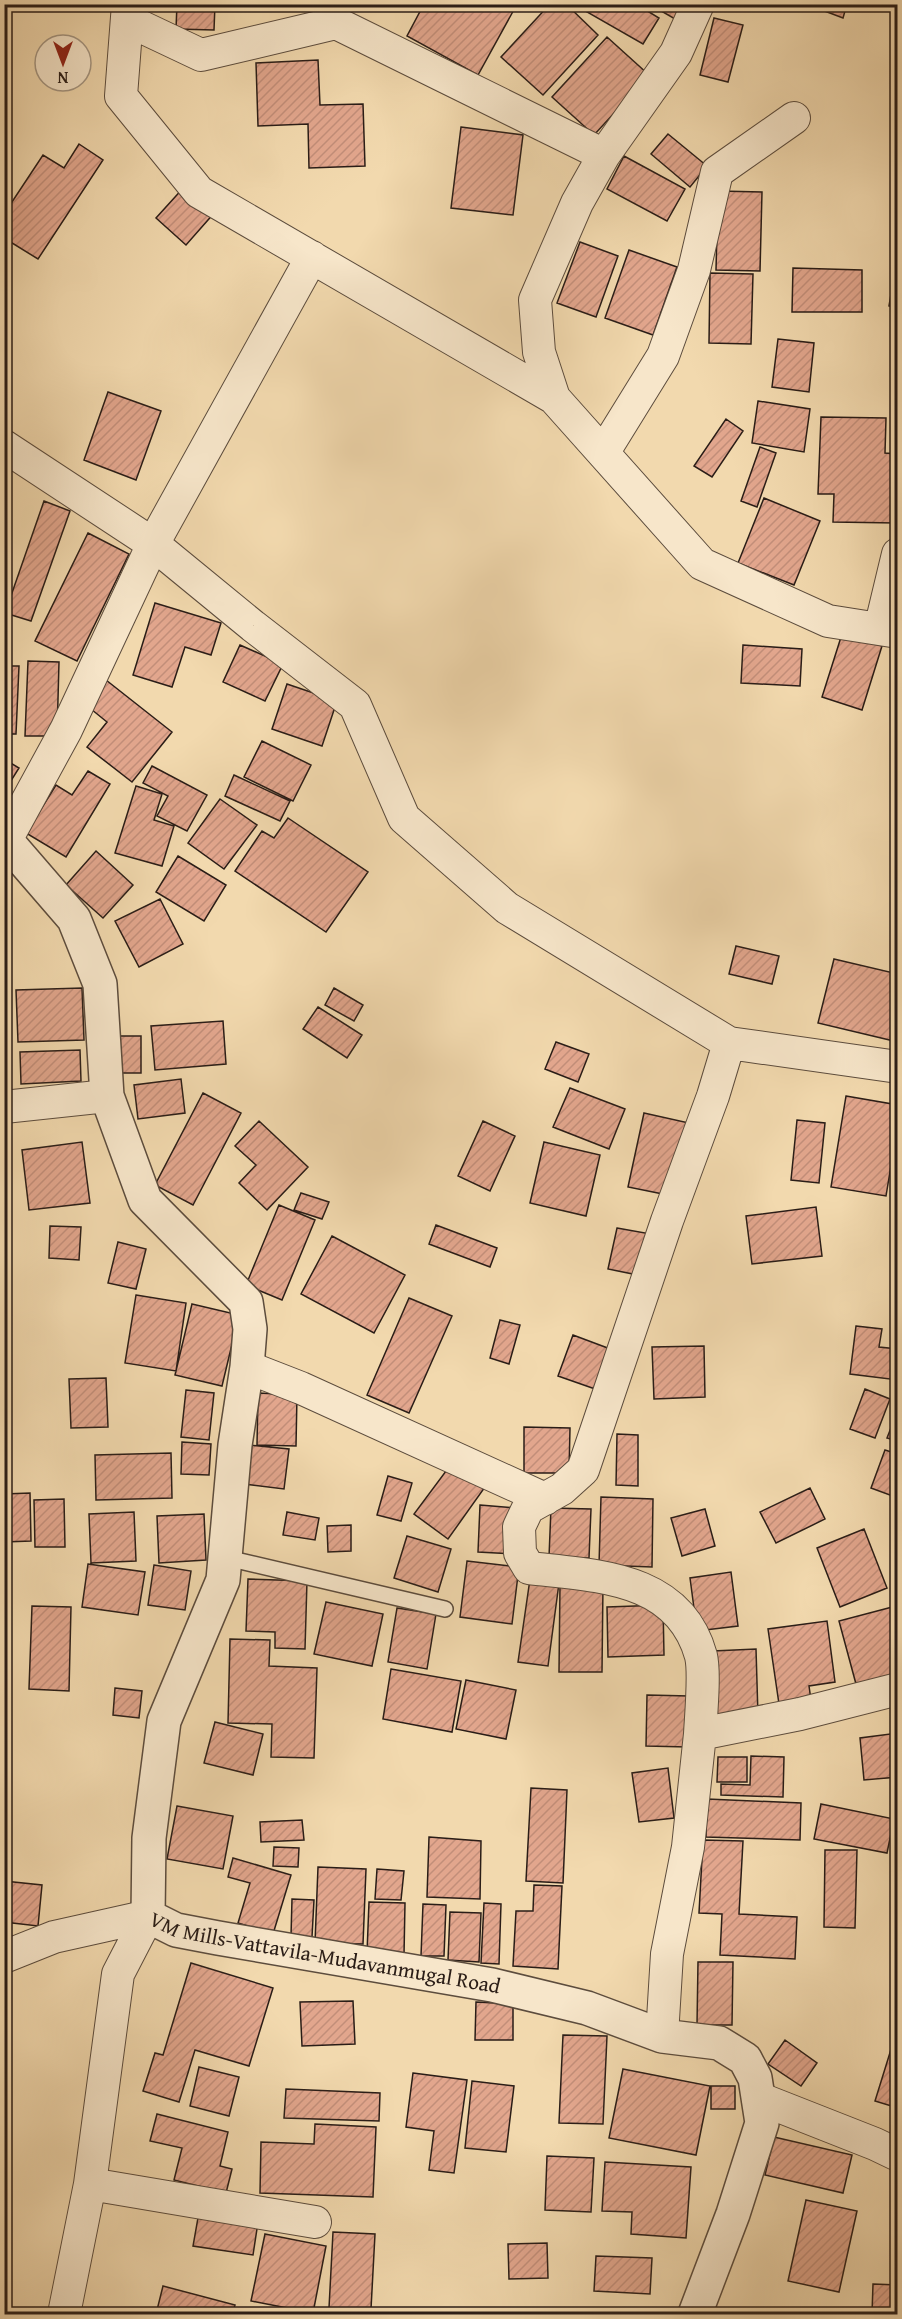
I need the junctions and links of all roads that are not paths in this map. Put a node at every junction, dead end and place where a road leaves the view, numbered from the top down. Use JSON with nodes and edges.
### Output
{"nodes":[{"id":1,"x":698,"y":4,"type":"edge"},
{"id":2,"x":128,"y":13,"type":"edge"},
{"id":3,"x":794,"y":118,"type":"dead end"},
{"id":4,"x":604,"y":155,"type":"junction"},
{"id":5,"x":312,"y":257,"type":"junction"},
{"id":6,"x":554,"y":398,"type":"junction"},
{"id":7,"x":4,"y":446,"type":"edge"},
{"id":8,"x":603,"y":453,"type":"junction"},
{"id":9,"x":153,"y":544,"type":"junction"},
{"id":10,"x":897,"y":554,"type":"edge"},
{"id":11,"x":889,"y":630,"type":"edge"},
{"id":12,"x":5,"y":839,"type":"edge"},
{"id":13,"x":729,"y":1043,"type":"junction"},
{"id":14,"x":897,"y":1067,"type":"edge"},
{"id":15,"x":107,"y":1096,"type":"junction"},
{"id":16,"x":4,"y":1107,"type":"edge"},
{"id":17,"x":247,"y":1367,"type":"junction"},
{"id":18,"x":545,"y":1499,"type":"junction"},
{"id":19,"x":227,"y":1558,"type":"junction"},
{"id":20,"x":445,"y":1609,"type":"dead end"},
{"id":21,"x":897,"y":1689,"type":"edge"},
{"id":22,"x":700,"y":1734,"type":"junction"},
{"id":23,"x":148,"y":1916,"type":"junction"},
{"id":24,"x":4,"y":1957,"type":"edge"},
{"id":25,"x":662,"y":2036,"type":"junction"},
{"id":26,"x":758,"y":2098,"type":"junction"},
{"id":27,"x":897,"y":2155,"type":"edge"},
{"id":28,"x":90,"y":2184,"type":"junction"},
{"id":29,"x":315,"y":2222,"type":"dead end"},
{"id":30,"x":64,"y":2314,"type":"edge"},
{"id":31,"x":695,"y":2314,"type":"edge"}],
"edges":[{"from":1,"to":4,"type":"street"},
{"from":2,"to":4,"type":"street"},
{"from":2,"to":5,"type":"street"},
{"from":3,"to":8,"type":"street"},
{"from":4,"to":6,"type":"street"},
{"from":5,"to":6,"type":"street"},
{"from":5,"to":9,"type":"street"},
{"from":6,"to":8,"type":"street"},
{"from":7,"to":9,"type":"street"},
{"from":8,"to":11,"type":"street"},
{"from":9,"to":12,"type":"street"},
{"from":9,"to":13,"type":"street"},
{"from":10,"to":11,"type":"street"},
{"from":12,"to":15,"type":"street","name":"VM Mills-Vattavila-Mudavanmugal Road"},
{"from":13,"to":14,"type":"street"},
{"from":13,"to":18,"type":"street"},
{"from":15,"to":16,"type":"street"},
{"from":15,"to":17,"type":"street","name":"VM Mills-Vattavila-Mudavanmugal Road"},
{"from":17,"to":18,"type":"street"},
{"from":17,"to":19,"type":"street","name":"VM Mills-Vattavila-Mudavanmugal Road"},
{"from":18,"to":22,"type":"street"},
{"from":19,"to":20,"type":"lane"},
{"from":19,"to":23,"type":"street","name":"VM Mills-Vattavila-Mudavanmugal Road"},
{"from":21,"to":22,"type":"street"},
{"from":22,"to":25,"type":"street"},
{"from":23,"to":24,"type":"street"},
{"from":23,"to":25,"type":"street","name":"VM Mills-Vattavila-Mudavanmugal Road"},
{"from":23,"to":28,"type":"street"},
{"from":25,"to":26,"type":"street","name":"VM Mills-Vattavila-Mudavanmugal Road"},
{"from":26,"to":27,"type":"street"},
{"from":26,"to":31,"type":"street","name":"VM Mills-Vattavila-Mudavanmugal Road"},
{"from":28,"to":29,"type":"street"},
{"from":28,"to":30,"type":"street"}]}
